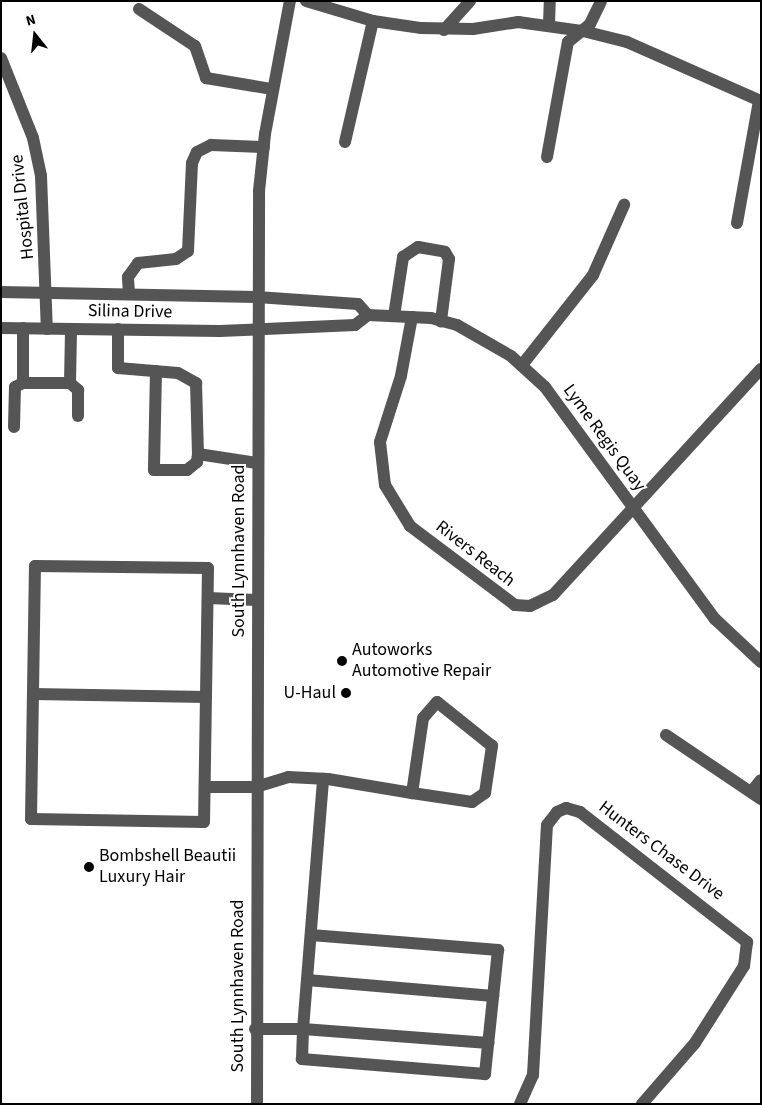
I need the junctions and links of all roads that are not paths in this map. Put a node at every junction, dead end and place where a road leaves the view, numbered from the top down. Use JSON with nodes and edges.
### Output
{"nodes":[{"id":1,"x":290,"y":1,"type":"edge"},
{"id":2,"x":306,"y":1,"type":"edge"},
{"id":3,"x":470,"y":1,"type":"edge"},
{"id":4,"x":550,"y":1,"type":"edge"},
{"id":5,"x":601,"y":1,"type":"edge"},
{"id":6,"x":138,"y":9,"type":"dead end"},
{"id":7,"x":373,"y":21,"type":"junction"},
{"id":8,"x":549,"y":24,"type":"junction"},
{"id":9,"x":444,"y":30,"type":"junction"},
{"id":10,"x":583,"y":30,"type":"junction"},
{"id":11,"x":1,"y":58,"type":"edge"},
{"id":12,"x":272,"y":89,"type":"junction"},
{"id":13,"x":760,"y":101,"type":"edge"},
{"id":14,"x":345,"y":142,"type":"dead end"},
{"id":15,"x":264,"y":147,"type":"junction"},
{"id":16,"x":548,"y":157,"type":"dead end"},
{"id":17,"x":624,"y":205,"type":"dead end"},
{"id":18,"x":737,"y":223,"type":"dead end"},
{"id":19,"x":1,"y":292,"type":"edge"},
{"id":20,"x":48,"y":292,"type":"junction"},
{"id":21,"x":129,"y":292,"type":"junction"},
{"id":22,"x":257,"y":297,"type":"junction"},
{"id":23,"x":368,"y":315,"type":"junction"},
{"id":24,"x":394,"y":316,"type":"junction"},
{"id":25,"x":412,"y":317,"type":"junction"},
{"id":26,"x":441,"y":321,"type":"junction"},
{"id":27,"x":1,"y":328,"type":"edge"},
{"id":28,"x":22,"y":328,"type":"junction"},
{"id":29,"x":47,"y":329,"type":"junction"},
{"id":30,"x":70,"y":329,"type":"junction"},
{"id":31,"x":118,"y":329,"type":"junction"},
{"id":32,"x":258,"y":329,"type":"junction"},
{"id":33,"x":522,"y":364,"type":"junction"},
{"id":34,"x":761,"y":369,"type":"edge"},
{"id":35,"x":156,"y":371,"type":"junction"},
{"id":36,"x":23,"y":383,"type":"junction"},
{"id":37,"x":70,"y":383,"type":"junction"},
{"id":38,"x":78,"y":416,"type":"dead end"},
{"id":39,"x":14,"y":427,"type":"dead end"},
{"id":40,"x":198,"y":454,"type":"junction"},
{"id":41,"x":257,"y":463,"type":"junction"},
{"id":42,"x":633,"y":507,"type":"junction"},
{"id":43,"x":208,"y":598,"type":"junction"},
{"id":44,"x":256,"y":600,"type":"junction"},
{"id":45,"x":761,"y":662,"type":"edge"},
{"id":46,"x":32,"y":694,"type":"junction"},
{"id":47,"x":206,"y":697,"type":"junction"},
{"id":48,"x":666,"y":734,"type":"dead end"},
{"id":49,"x":323,"y":779,"type":"junction"},
{"id":50,"x":761,"y":780,"type":"edge"},
{"id":51,"x":205,"y":787,"type":"junction"},
{"id":52,"x":256,"y":787,"type":"junction"},
{"id":53,"x":412,"y":793,"type":"junction"},
{"id":54,"x":756,"y":795,"type":"edge"},
{"id":55,"x":311,"y":935,"type":"junction"},
{"id":56,"x":307,"y":980,"type":"junction"},
{"id":57,"x":493,"y":996,"type":"junction"},
{"id":58,"x":255,"y":1029,"type":"junction"},
{"id":59,"x":303,"y":1030,"type":"junction"},
{"id":60,"x":488,"y":1043,"type":"junction"},
{"id":61,"x":257,"y":1104,"type":"edge"},
{"id":62,"x":520,"y":1104,"type":"edge"},
{"id":63,"x":642,"y":1104,"type":"edge"}],
"edges":[{"from":1,"to":12,"type":"street","name":"South Lynnhaven Road"},
{"from":2,"to":7,"type":"street"},
{"from":3,"to":9,"type":"street"},
{"from":4,"to":8,"type":"street"},
{"from":5,"to":10,"type":"street"},
{"from":6,"to":12,"type":"street"},
{"from":7,"to":9,"type":"street"},
{"from":7,"to":14,"type":"street"},
{"from":8,"to":9,"type":"street"},
{"from":8,"to":10,"type":"street"},
{"from":10,"to":13,"type":"street"},
{"from":10,"to":16,"type":"street"},
{"from":11,"to":20,"type":"street","name":"Hospital Drive"},
{"from":12,"to":15,"type":"street","name":"South Lynnhaven Road"},
{"from":13,"to":18,"type":"street"},
{"from":15,"to":21,"type":"street"},
{"from":15,"to":22,"type":"street","name":"South Lynnhaven Road"},
{"from":17,"to":33,"type":"street"},
{"from":19,"to":20,"type":"street","name":"Silina Drive"},
{"from":20,"to":21,"type":"street","name":"Silina Drive"},
{"from":20,"to":29,"type":"street","name":"Hospital Drive"},
{"from":21,"to":22,"type":"street","name":"Silina Drive"},
{"from":22,"to":23,"type":"street","name":"Lyme Regis Quay"},
{"from":22,"to":32,"type":"street","name":"South Lynnhaven Road"},
{"from":23,"to":24,"type":"street","name":"Lyme Regis Quay"},
{"from":23,"to":32,"type":"street","name":"Lyme Regis Quay"},
{"from":24,"to":25,"type":"street","name":"Lyme Regis Quay"},
{"from":24,"to":26,"type":"street"},
{"from":25,"to":26,"type":"street","name":"Lyme Regis Quay"},
{"from":25,"to":42,"type":"street","name":"Rivers Reach"},
{"from":26,"to":33,"type":"street","name":"Lyme Regis Quay"},
{"from":27,"to":28,"type":"street","name":"Silina Drive"},
{"from":28,"to":29,"type":"street","name":"Silina Drive"},
{"from":28,"to":36,"type":"street"},
{"from":29,"to":30,"type":"street","name":"Silina Drive"},
{"from":30,"to":31,"type":"street","name":"Silina Drive"},
{"from":30,"to":37,"type":"street"},
{"from":31,"to":32,"type":"street","name":"Silina Drive"},
{"from":31,"to":35,"type":"street"},
{"from":32,"to":41,"type":"street","name":"South Lynnhaven Road"},
{"from":33,"to":42,"type":"street","name":"Lyme Regis Quay"},
{"from":34,"to":42,"type":"street","name":"Rivers Reach"},
{"from":35,"to":40,"type":"street"},
{"from":35,"to":40,"type":"street"},
{"from":36,"to":37,"type":"street"},
{"from":36,"to":39,"type":"street"},
{"from":37,"to":38,"type":"street"},
{"from":40,"to":41,"type":"street"},
{"from":41,"to":44,"type":"street","name":"South Lynnhaven Road"},
{"from":42,"to":45,"type":"street","name":"Lyme Regis Quay"},
{"from":43,"to":44,"type":"street"},
{"from":43,"to":46,"type":"street"},
{"from":43,"to":47,"type":"street"},
{"from":44,"to":52,"type":"street","name":"South Lynnhaven Road"},
{"from":46,"to":47,"type":"street"},
{"from":46,"to":51,"type":"street"},
{"from":47,"to":51,"type":"street"},
{"from":48,"to":54,"type":"street"},
{"from":49,"to":52,"type":"street"},
{"from":49,"to":53,"type":"street"},
{"from":49,"to":55,"type":"street"},
{"from":50,"to":54,"type":"street"},
{"from":51,"to":52,"type":"street"},
{"from":52,"to":58,"type":"street","name":"South Lynnhaven Road"},
{"from":53,"to":53,"type":"street"},
{"from":55,"to":56,"type":"street"},
{"from":55,"to":57,"type":"street"},
{"from":56,"to":57,"type":"street"},
{"from":56,"to":59,"type":"street"},
{"from":57,"to":60,"type":"street"},
{"from":58,"to":59,"type":"street"},
{"from":58,"to":61,"type":"street","name":"South Lynnhaven Road"},
{"from":59,"to":60,"type":"street"},
{"from":59,"to":60,"type":"street"},
{"from":62,"to":63,"type":"street","name":"Hunters Chase Drive"}]}
